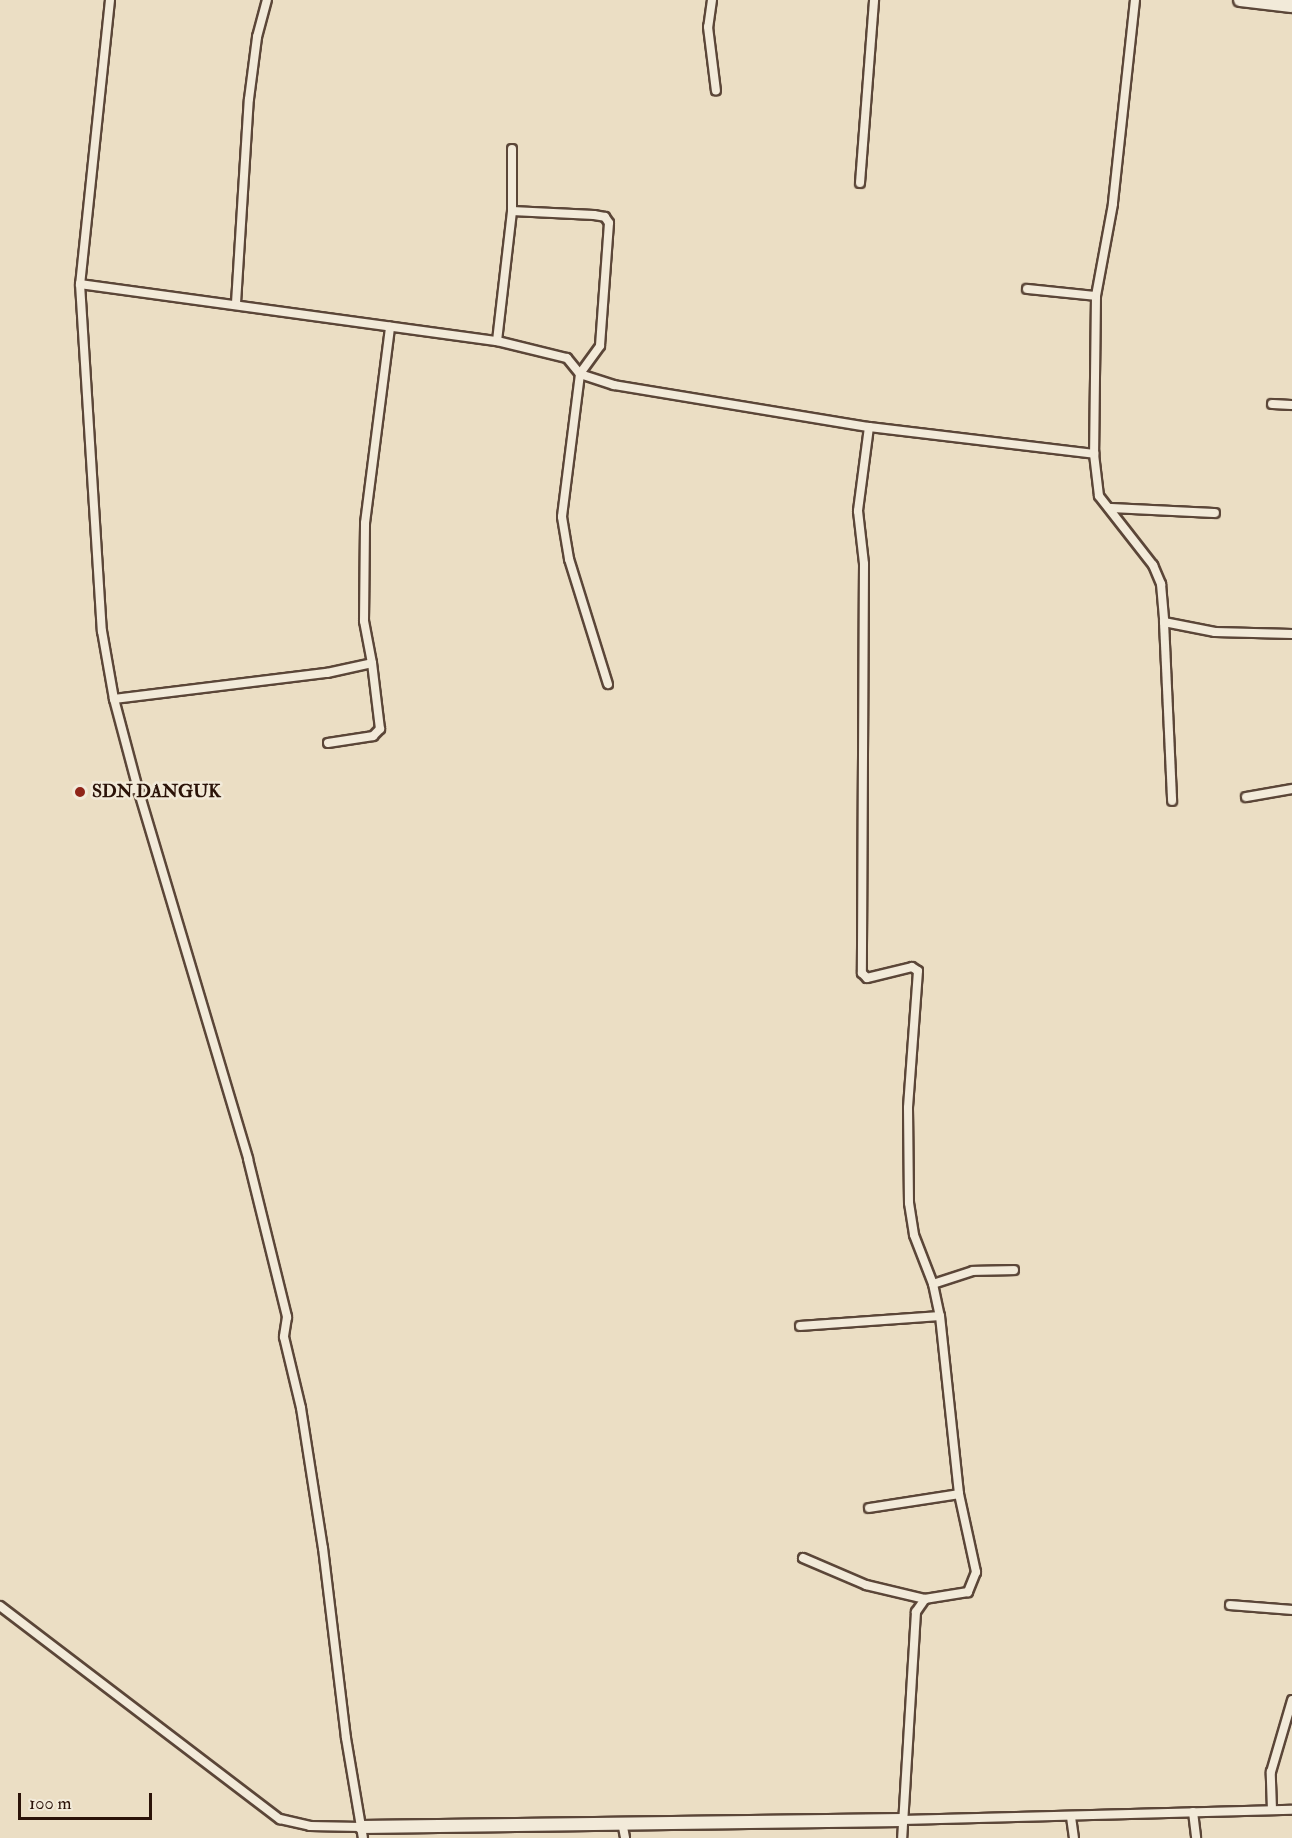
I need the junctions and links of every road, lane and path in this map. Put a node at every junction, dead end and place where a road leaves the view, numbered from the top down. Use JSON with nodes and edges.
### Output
{"nodes":[{"id":1,"x":110,"y":0,"type":"edge"},
{"id":2,"x":267,"y":0,"type":"edge"},
{"id":3,"x":712,"y":0,"type":"edge"},
{"id":4,"x":874,"y":0,"type":"edge"},
{"id":5,"x":1135,"y":0,"type":"edge"},
{"id":6,"x":1240,"y":0,"type":"edge"},
{"id":7,"x":1292,"y":6,"type":"edge"},
{"id":8,"x":716,"y":91,"type":"dead end"},
{"id":9,"x":512,"y":149,"type":"dead end"},
{"id":10,"x":860,"y":183,"type":"dead end"},
{"id":11,"x":512,"y":211,"type":"junction"},
{"id":12,"x":80,"y":284,"type":"junction"},
{"id":13,"x":1027,"y":289,"type":"dead end"},
{"id":14,"x":1096,"y":296,"type":"junction"},
{"id":15,"x":236,"y":303,"type":"junction"},
{"id":16,"x":390,"y":327,"type":"junction"},
{"id":17,"x":497,"y":341,"type":"junction"},
{"id":18,"x":580,"y":374,"type":"junction"},
{"id":19,"x":1272,"y":404,"type":"dead end"},
{"id":20,"x":1292,"y":405,"type":"edge"},
{"id":21,"x":869,"y":427,"type":"junction"},
{"id":22,"x":1094,"y":454,"type":"junction"},
{"id":23,"x":1110,"y":508,"type":"junction"},
{"id":24,"x":1215,"y":513,"type":"dead end"},
{"id":25,"x":1164,"y":622,"type":"junction"},
{"id":26,"x":1292,"y":634,"type":"edge"},
{"id":27,"x":372,"y":663,"type":"junction"},
{"id":28,"x":608,"y":684,"type":"dead end"},
{"id":29,"x":114,"y":699,"type":"junction"},
{"id":30,"x":328,"y":743,"type":"dead end"},
{"id":31,"x":138,"y":789,"type":"junction"},
{"id":32,"x":1292,"y":789,"type":"edge"},
{"id":33,"x":122,"y":790,"type":"dead end"},
{"id":34,"x":1246,"y":797,"type":"dead end"},
{"id":35,"x":1172,"y":801,"type":"dead end"},
{"id":36,"x":1014,"y":1270,"type":"dead end"},
{"id":37,"x":933,"y":1284,"type":"junction"},
{"id":38,"x":940,"y":1316,"type":"junction"},
{"id":39,"x":800,"y":1326,"type":"dead end"},
{"id":40,"x":959,"y":1494,"type":"junction"},
{"id":41,"x":868,"y":1508,"type":"dead end"},
{"id":42,"x":803,"y":1558,"type":"dead end"},
{"id":43,"x":925,"y":1599,"type":"junction"},
{"id":44,"x":1230,"y":1605,"type":"dead end"},
{"id":45,"x":0,"y":1606,"type":"edge"},
{"id":46,"x":1292,"y":1610,"type":"edge"},
{"id":47,"x":1292,"y":1700,"type":"edge"},
{"id":48,"x":1272,"y":1810,"type":"junction"},
{"id":49,"x":1292,"y":1810,"type":"edge"},
{"id":50,"x":1193,"y":1812,"type":"junction"},
{"id":51,"x":1071,"y":1817,"type":"junction"},
{"id":52,"x":902,"y":1820,"type":"junction"},
{"id":53,"x":622,"y":1822,"type":"junction"},
{"id":54,"x":362,"y":1832,"type":"edge"},
{"id":55,"x":625,"y":1838,"type":"edge"},
{"id":56,"x":902,"y":1838,"type":"edge"},
{"id":57,"x":1074,"y":1838,"type":"edge"},
{"id":58,"x":1196,"y":1838,"type":"edge"}],
"edges":[{"from":1,"to":12,"type":"street"},
{"from":2,"to":15,"type":"street"},
{"from":3,"to":8,"type":"street"},
{"from":4,"to":10,"type":"street"},
{"from":5,"to":14,"type":"street"},
{"from":6,"to":7,"type":"street"},
{"from":9,"to":11,"type":"street"},
{"from":11,"to":17,"type":"street"},
{"from":11,"to":18,"type":"street"},
{"from":12,"to":15,"type":"street"},
{"from":12,"to":29,"type":"street"},
{"from":13,"to":14,"type":"street"},
{"from":14,"to":22,"type":"street"},
{"from":15,"to":16,"type":"street"},
{"from":16,"to":17,"type":"street"},
{"from":16,"to":27,"type":"street"},
{"from":17,"to":18,"type":"street"},
{"from":18,"to":21,"type":"street"},
{"from":18,"to":28,"type":"street"},
{"from":19,"to":20,"type":"street"},
{"from":21,"to":22,"type":"street"},
{"from":21,"to":37,"type":"street"},
{"from":22,"to":23,"type":"street"},
{"from":23,"to":24,"type":"street"},
{"from":23,"to":25,"type":"street"},
{"from":25,"to":26,"type":"street"},
{"from":25,"to":35,"type":"street"},
{"from":27,"to":29,"type":"street"},
{"from":27,"to":30,"type":"street"},
{"from":29,"to":31,"type":"street"},
{"from":31,"to":33,"type":"street"},
{"from":31,"to":54,"type":"street"},
{"from":32,"to":34,"type":"street"},
{"from":36,"to":37,"type":"street"},
{"from":37,"to":38,"type":"street"},
{"from":38,"to":39,"type":"street"},
{"from":38,"to":40,"type":"street"},
{"from":40,"to":41,"type":"street"},
{"from":40,"to":43,"type":"street"},
{"from":42,"to":43,"type":"street"},
{"from":43,"to":52,"type":"street"},
{"from":44,"to":46,"type":"street"},
{"from":45,"to":54,"type":"street"},
{"from":47,"to":48,"type":"street"},
{"from":48,"to":49,"type":"street"},
{"from":48,"to":50,"type":"street"},
{"from":50,"to":51,"type":"street"},
{"from":50,"to":58,"type":"street"},
{"from":51,"to":52,"type":"street"},
{"from":51,"to":57,"type":"street"},
{"from":52,"to":53,"type":"street"},
{"from":52,"to":56,"type":"street"},
{"from":53,"to":54,"type":"street"},
{"from":53,"to":55,"type":"street"}]}
